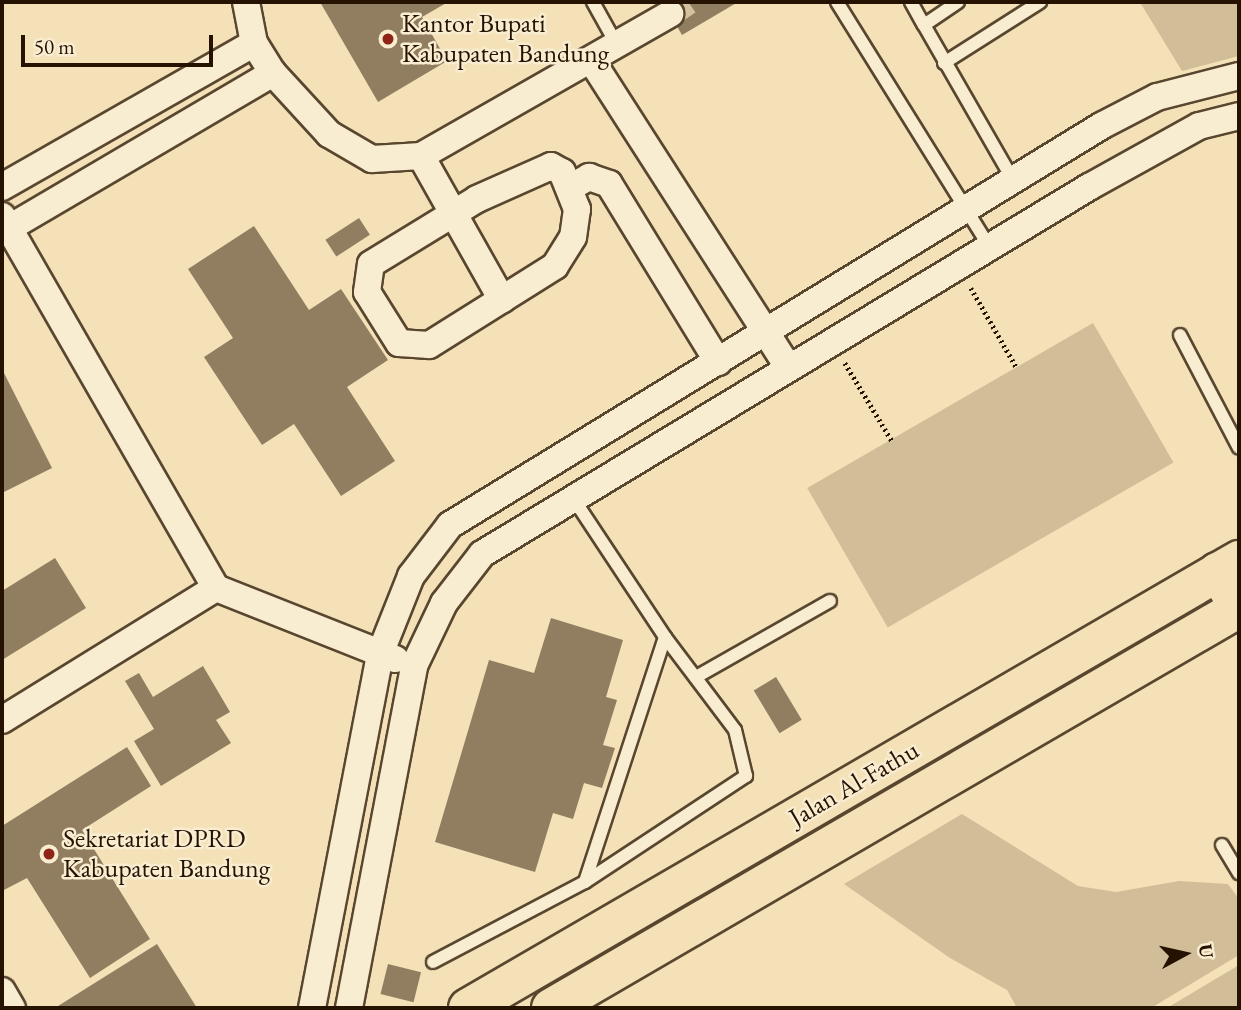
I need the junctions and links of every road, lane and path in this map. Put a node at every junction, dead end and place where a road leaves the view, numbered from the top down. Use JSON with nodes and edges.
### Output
{"nodes":[{"id":1,"x":246,"y":2,"type":"edge"},
{"id":2,"x":593,"y":2,"type":"edge"},
{"id":3,"x":837,"y":2,"type":"edge"},
{"id":4,"x":911,"y":2,"type":"edge"},
{"id":5,"x":958,"y":2,"type":"edge"},
{"id":6,"x":1041,"y":2,"type":"edge"},
{"id":7,"x":670,"y":14,"type":"tunnel mouth"},
{"id":8,"x":924,"y":25,"type":"junction"},
{"id":9,"x":254,"y":43,"type":"junction"},
{"id":10,"x":618,"y":47,"type":"junction"},
{"id":11,"x":593,"y":63,"type":"junction"},
{"id":12,"x":944,"y":63,"type":"junction"},
{"id":13,"x":273,"y":73,"type":"junction"},
{"id":14,"x":1239,"y":76,"type":"edge"},
{"id":15,"x":1239,"y":116,"type":"edge"},
{"id":16,"x":421,"y":156,"type":"junction"},
{"id":17,"x":1013,"y":180,"type":"junction"},
{"id":18,"x":2,"y":187,"type":"edge"},
{"id":19,"x":571,"y":187,"type":"junction"},
{"id":20,"x":967,"y":209,"type":"junction"},
{"id":21,"x":449,"y":216,"type":"junction"},
{"id":22,"x":5,"y":222,"type":"edge"},
{"id":23,"x":990,"y":248,"type":"junction"},
{"id":24,"x":959,"y":266,"type":"junction"},
{"id":25,"x":502,"y":300,"type":"junction"},
{"id":26,"x":767,"y":333,"type":"junction"},
{"id":27,"x":1180,"y":335,"type":"dead end"},
{"id":28,"x":832,"y":341,"type":"junction"},
{"id":29,"x":718,"y":362,"type":"junction"},
{"id":30,"x":788,"y":367,"type":"junction"},
{"id":31,"x":1017,"y":368,"type":"dead end"},
{"id":32,"x":892,"y":441,"type":"dead end"},
{"id":33,"x":1239,"y":448,"type":"edge"},
{"id":34,"x":573,"y":498,"type":"junction"},
{"id":35,"x":1229,"y":566,"type":"edge"},
{"id":36,"x":216,"y":587,"type":"junction"},
{"id":37,"x":830,"y":601,"type":"dead end"},
{"id":38,"x":1239,"y":608,"type":"edge"},
{"id":39,"x":665,"y":638,"type":"junction"},
{"id":40,"x":380,"y":654,"type":"junction"},
{"id":41,"x":414,"y":666,"type":"junction"},
{"id":42,"x":696,"y":677,"type":"junction"},
{"id":43,"x":2,"y":720,"type":"edge"},
{"id":44,"x":903,"y":756,"type":"junction"},
{"id":45,"x":925,"y":793,"type":"junction"},
{"id":46,"x":1222,"y":845,"type":"dead end"},
{"id":47,"x":1239,"y":873,"type":"edge"},
{"id":48,"x":585,"y":882,"type":"junction"},
{"id":49,"x":627,"y":915,"type":"junction"},
{"id":50,"x":649,"y":951,"type":"junction"},
{"id":51,"x":433,"y":962,"type":"dead end"},
{"id":52,"x":2,"y":991,"type":"edge"},
{"id":53,"x":12,"y":1008,"type":"edge"},
{"id":54,"x":312,"y":1008,"type":"edge"},
{"id":55,"x":349,"y":1008,"type":"edge"},
{"id":56,"x":468,"y":1008,"type":"edge"},
{"id":57,"x":551,"y":1008,"type":"edge"}],
"edges":[{"from":1,"to":9,"type":"street"},
{"from":2,"to":10,"type":"lane"},
{"from":3,"to":20,"type":"lane"},
{"from":4,"to":8,"type":"lane"},
{"from":5,"to":8,"type":"lane"},
{"from":6,"to":12,"type":"lane"},
{"from":7,"to":10,"type":"street"},
{"from":8,"to":12,"type":"lane"},
{"from":9,"to":13,"type":"street"},
{"from":9,"to":18,"type":"street"},
{"from":10,"to":11,"type":"street"},
{"from":11,"to":16,"type":"street"},
{"from":11,"to":26,"type":"street"},
{"from":12,"to":17,"type":"lane"},
{"from":13,"to":16,"type":"street"},
{"from":13,"to":22,"type":"street"},
{"from":14,"to":17,"type":"street"},
{"from":15,"to":23,"type":"street"},
{"from":16,"to":21,"type":"street"},
{"from":17,"to":20,"type":"street"},
{"from":19,"to":21,"type":"street"},
{"from":19,"to":25,"type":"street"},
{"from":19,"to":29,"type":"street"},
{"from":20,"to":23,"type":"lane"},
{"from":20,"to":26,"type":"street"},
{"from":21,"to":25,"type":"street"},
{"from":21,"to":25,"type":"street"},
{"from":22,"to":36,"type":"street"},
{"from":23,"to":24,"type":"street"},
{"from":24,"to":28,"type":"street"},
{"from":24,"to":31,"type":"path"},
{"from":26,"to":29,"type":"street"},
{"from":26,"to":30,"type":"street"},
{"from":27,"to":33,"type":"lane"},
{"from":28,"to":30,"type":"street"},
{"from":28,"to":32,"type":"path"},
{"from":29,"to":40,"type":"street"},
{"from":30,"to":34,"type":"street"},
{"from":34,"to":39,"type":"lane"},
{"from":34,"to":41,"type":"street"},
{"from":35,"to":38,"type":"highway"},
{"from":35,"to":44,"type":"highway","name":"Jalan Al-Fathu"},
{"from":36,"to":40,"type":"street"},
{"from":36,"to":43,"type":"street"},
{"from":37,"to":42,"type":"lane"},
{"from":38,"to":45,"type":"highway","name":"Jalan Al-Fathu"},
{"from":39,"to":42,"type":"lane"},
{"from":39,"to":48,"type":"lane"},
{"from":40,"to":41,"type":"street"},
{"from":40,"to":54,"type":"street"},
{"from":41,"to":55,"type":"street"},
{"from":42,"to":48,"type":"lane"},
{"from":44,"to":45,"type":"highway"},
{"from":44,"to":49,"type":"highway","name":"Jalan Al-Fathu"},
{"from":45,"to":50,"type":"highway","name":"Jalan Al-Fathu"},
{"from":46,"to":47,"type":"lane"},
{"from":48,"to":51,"type":"lane"},
{"from":49,"to":50,"type":"highway"},
{"from":49,"to":56,"type":"highway","name":"Jalan Al-Fathu"},
{"from":50,"to":57,"type":"highway","name":"Jalan Al-Fathu"},
{"from":52,"to":53,"type":"street"}]}
